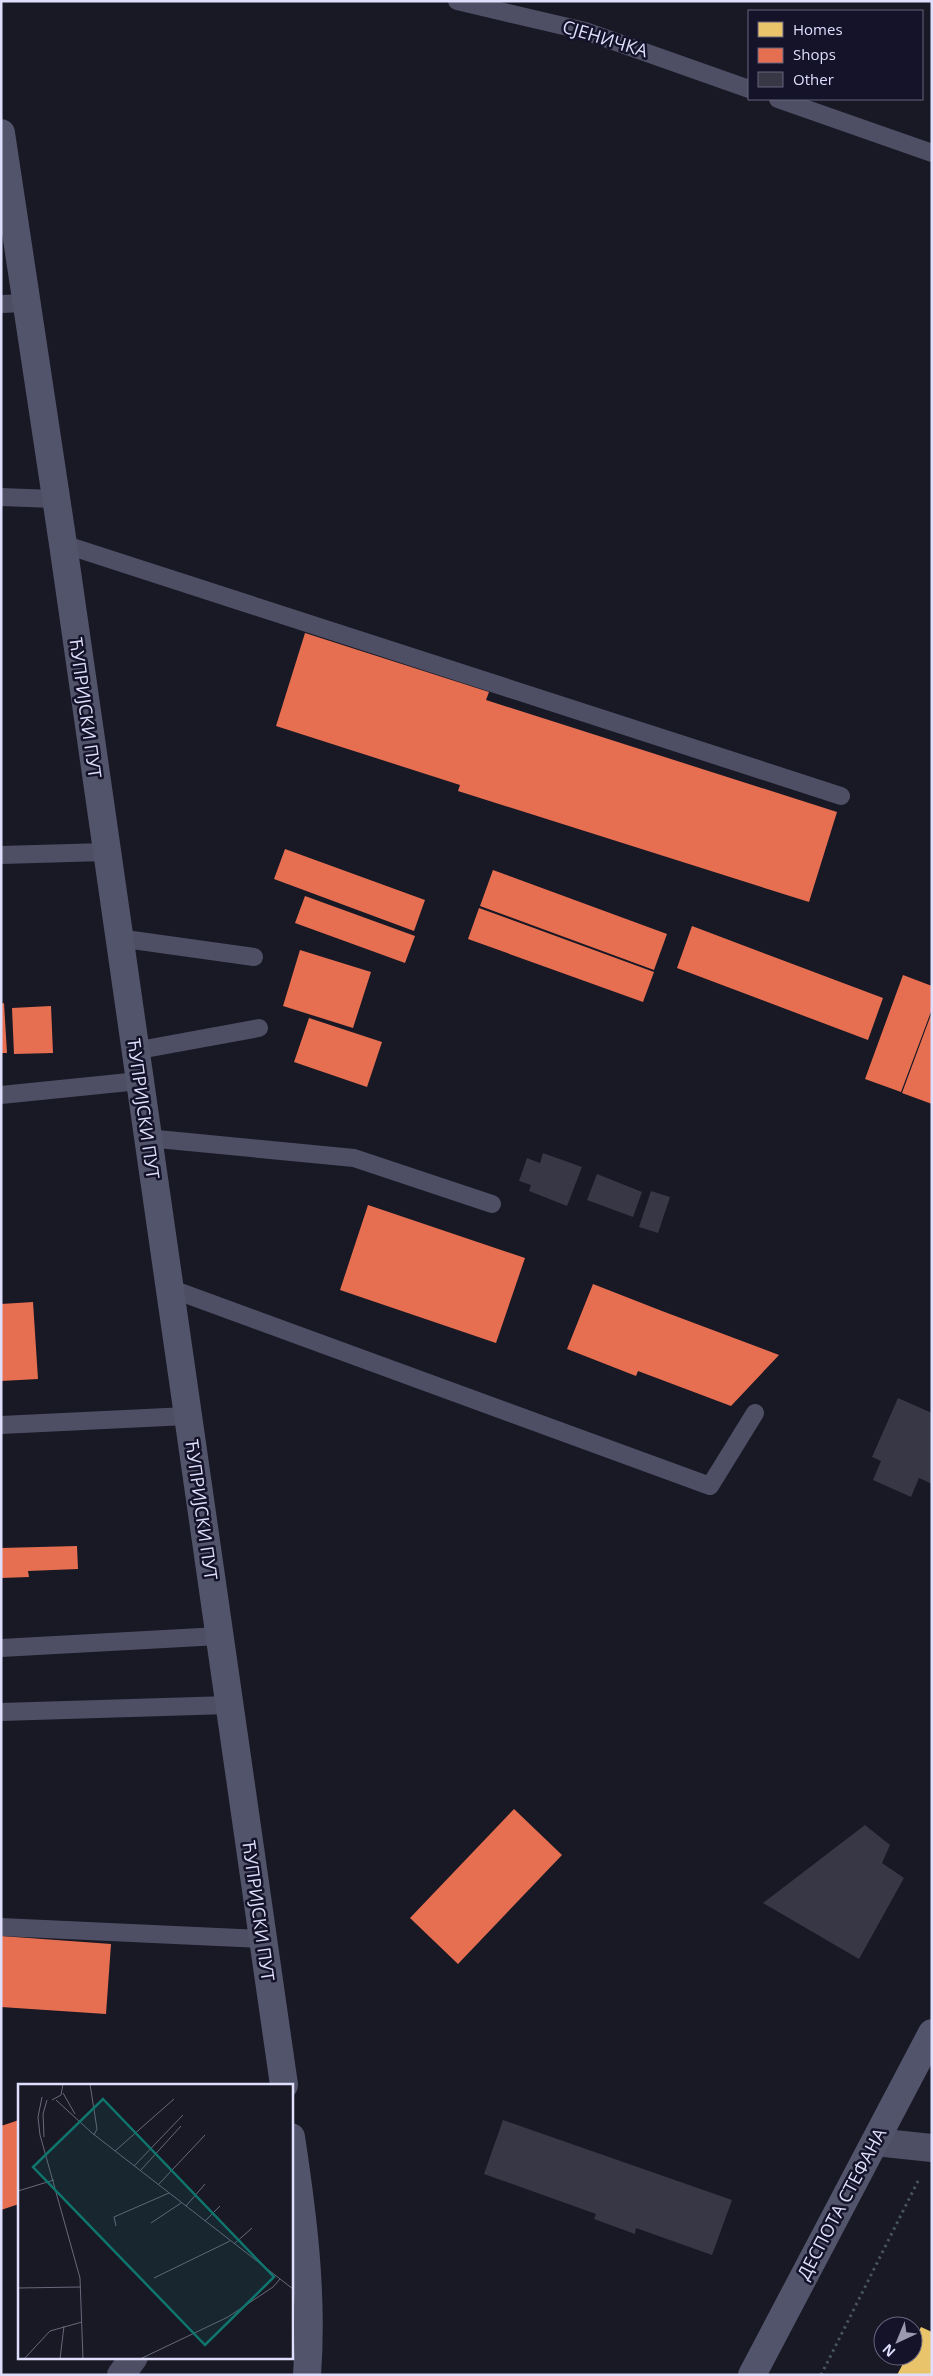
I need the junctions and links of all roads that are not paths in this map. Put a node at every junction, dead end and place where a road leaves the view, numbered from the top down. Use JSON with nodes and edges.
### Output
{"nodes":[{"id":1,"x":457,"y":1,"type":"edge"},
{"id":2,"x":748,"y":89,"type":"edge"},
{"id":3,"x":781,"y":100,"type":"edge"},
{"id":4,"x":1,"y":133,"type":"edge"},
{"id":5,"x":932,"y":153,"type":"edge"},
{"id":6,"x":14,"y":304,"type":"edge"},
{"id":7,"x":1,"y":497,"type":"edge"},
{"id":8,"x":54,"y":499,"type":"junction"},
{"id":9,"x":62,"y":544,"type":"junction"},
{"id":10,"x":841,"y":796,"type":"dead end"},
{"id":11,"x":105,"y":852,"type":"junction"},
{"id":12,"x":1,"y":855,"type":"edge"},
{"id":13,"x":118,"y":938,"type":"junction"},
{"id":14,"x":254,"y":957,"type":"dead end"},
{"id":15,"x":259,"y":1028,"type":"dead end"},
{"id":16,"x":134,"y":1051,"type":"junction"},
{"id":17,"x":138,"y":1081,"type":"junction"},
{"id":18,"x":1,"y":1095,"type":"edge"},
{"id":19,"x":147,"y":1138,"type":"junction"},
{"id":20,"x":492,"y":1204,"type":"dead end"},
{"id":21,"x":169,"y":1288,"type":"junction"},
{"id":22,"x":755,"y":1413,"type":"dead end"},
{"id":23,"x":187,"y":1416,"type":"junction"},
{"id":24,"x":1,"y":1425,"type":"edge"},
{"id":25,"x":219,"y":1636,"type":"junction"},
{"id":26,"x":1,"y":1648,"type":"edge"},
{"id":27,"x":229,"y":1705,"type":"junction"},
{"id":28,"x":1,"y":1712,"type":"edge"},
{"id":29,"x":1,"y":1927,"type":"edge"},
{"id":30,"x":263,"y":1939,"type":"junction"},
{"id":31,"x":932,"y":2033,"type":"edge"},
{"id":32,"x":284,"y":2084,"type":"edge"},
{"id":33,"x":875,"y":2142,"type":"junction"},
{"id":34,"x":292,"y":2150,"type":"edge"},
{"id":35,"x":927,"y":2159,"type":"edge"},
{"id":36,"x":295,"y":2188,"type":"edge"},
{"id":37,"x":133,"y":2358,"type":"edge"},
{"id":38,"x":121,"y":2375,"type":"edge"},
{"id":39,"x":307,"y":2375,"type":"edge"},
{"id":40,"x":752,"y":2375,"type":"edge"}],
"edges":[{"from":1,"to":2,"type":"lane","name":"СЈЕНИЧКА"},
{"from":3,"to":5,"type":"lane"},
{"from":4,"to":6,"type":"main road","name":"ЋУПРИЈСКИ ПУТ"},
{"from":6,"to":8,"type":"main road","name":"ЋУПРИЈСКИ ПУТ"},
{"from":7,"to":8,"type":"lane"},
{"from":8,"to":9,"type":"main road","name":"ЋУПРИЈСКИ ПУТ"},
{"from":9,"to":10,"type":"lane"},
{"from":9,"to":11,"type":"main road","name":"ЋУПРИЈСКИ ПУТ"},
{"from":11,"to":12,"type":"lane"},
{"from":11,"to":13,"type":"main road","name":"ЋУПРИЈСКИ ПУТ"},
{"from":13,"to":14,"type":"lane"},
{"from":13,"to":16,"type":"main road","name":"ЋУПРИЈСКИ ПУТ"},
{"from":15,"to":16,"type":"lane"},
{"from":16,"to":17,"type":"main road","name":"ЋУПРИЈСКИ ПУТ"},
{"from":17,"to":18,"type":"lane"},
{"from":17,"to":19,"type":"main road","name":"ЋУПРИЈСКИ ПУТ"},
{"from":19,"to":20,"type":"lane"},
{"from":19,"to":21,"type":"main road","name":"ЋУПРИЈСКИ ПУТ"},
{"from":21,"to":22,"type":"lane"},
{"from":21,"to":23,"type":"main road","name":"ЋУПРИЈСКИ ПУТ"},
{"from":23,"to":24,"type":"lane"},
{"from":23,"to":25,"type":"main road","name":"ЋУПРИЈСКИ ПУТ"},
{"from":25,"to":26,"type":"lane"},
{"from":25,"to":27,"type":"main road","name":"ЋУПРИЈСКИ ПУТ"},
{"from":27,"to":28,"type":"lane"},
{"from":27,"to":30,"type":"main road","name":"ЋУПРИЈСКИ ПУТ"},
{"from":29,"to":30,"type":"lane"},
{"from":30,"to":32,"type":"main road","name":"ЋУПРИЈСКИ ПУТ"},
{"from":31,"to":33,"type":"main road","name":"ДЕСПОТА СТЕФАНА"},
{"from":33,"to":35,"type":"street"},
{"from":33,"to":40,"type":"main road","name":"ДЕСПОТА СТЕФАНА"},
{"from":34,"to":36,"type":"main road"},
{"from":36,"to":39,"type":"main road"},
{"from":37,"to":38,"type":"street"}]}
